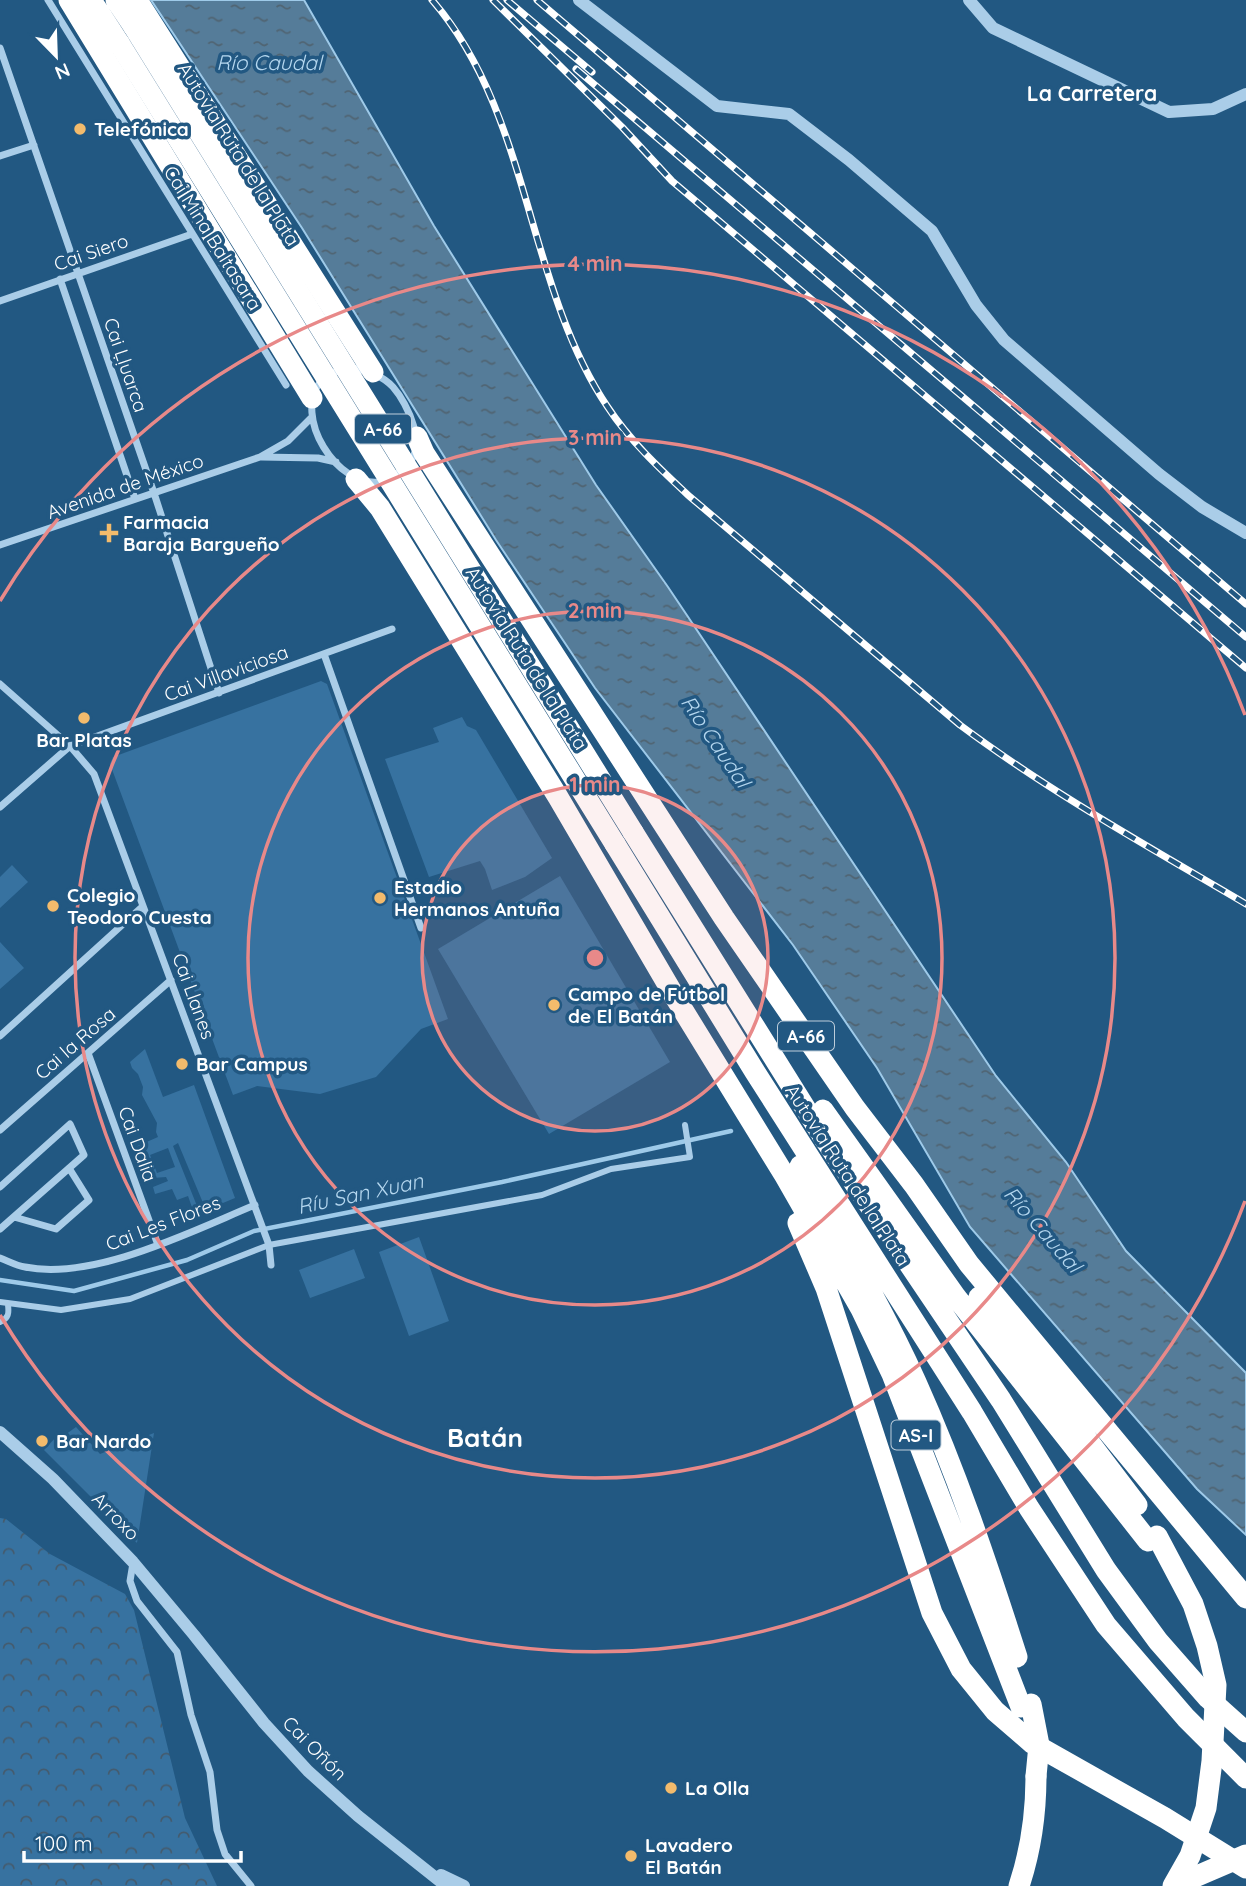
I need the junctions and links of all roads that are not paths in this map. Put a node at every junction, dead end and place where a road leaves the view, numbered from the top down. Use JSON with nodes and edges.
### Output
{"nodes":[{"id":1,"x":48,"y":0,"type":"edge"},
{"id":2,"x":69,"y":0,"type":"edge"},
{"id":3,"x":91,"y":0,"type":"edge"},
{"id":4,"x":116,"y":0,"type":"edge"},
{"id":5,"x":137,"y":0,"type":"edge"},
{"id":6,"x":579,"y":0,"type":"edge"},
{"id":7,"x":969,"y":0,"type":"edge"},
{"id":8,"x":0,"y":48,"type":"edge"},
{"id":9,"x":1246,"y":94,"type":"edge"},
{"id":10,"x":34,"y":145,"type":"junction"},
{"id":11,"x":0,"y":156,"type":"edge"},
{"id":12,"x":192,"y":234,"type":"junction"},
{"id":13,"x":78,"y":273,"type":"junction"},
{"id":14,"x":60,"y":279,"type":"junction"},
{"id":15,"x":0,"y":301,"type":"edge"},
{"id":16,"x":373,"y":372,"type":"junction"},
{"id":17,"x":286,"y":385,"type":"dead end"},
{"id":18,"x":312,"y":408,"type":"junction"},
{"id":19,"x":417,"y":437,"type":"junction"},
{"id":20,"x":260,"y":457,"type":"junction"},
{"id":21,"x":336,"y":462,"type":"junction"},
{"id":22,"x":356,"y":479,"type":"junction"},
{"id":23,"x":154,"y":493,"type":"junction"},
{"id":24,"x":135,"y":499,"type":"junction"},
{"id":25,"x":1246,"y":533,"type":"edge"},
{"id":26,"x":0,"y":545,"type":"edge"},
{"id":27,"x":392,"y":629,"type":"dead end"},
{"id":28,"x":324,"y":654,"type":"junction"},
{"id":29,"x":0,"y":684,"type":"edge"},
{"id":30,"x":219,"y":693,"type":"junction"},
{"id":31,"x":70,"y":746,"type":"junction"},
{"id":32,"x":0,"y":807,"type":"edge"},
{"id":33,"x":624,"y":838,"type":"junction"},
{"id":34,"x":143,"y":906,"type":"junction"},
{"id":35,"x":724,"y":918,"type":"junction"},
{"id":36,"x":421,"y":928,"type":"dead end"},
{"id":37,"x":171,"y":980,"type":"junction"},
{"id":38,"x":674,"y":997,"type":"junction"},
{"id":39,"x":0,"y":1036,"type":"edge"},
{"id":40,"x":88,"y":1053,"type":"junction"},
{"id":41,"x":755,"y":1072,"type":"junction"},
{"id":42,"x":685,"y":1125,"type":"dead end"},
{"id":43,"x":0,"y":1130,"type":"edge"},
{"id":44,"x":69,"y":1168,"type":"junction"},
{"id":45,"x":0,"y":1187,"type":"edge"},
{"id":46,"x":255,"y":1205,"type":"junction"},
{"id":47,"x":14,"y":1217,"type":"junction"},
{"id":48,"x":0,"y":1230,"type":"edge"},
{"id":49,"x":158,"y":1245,"type":"junction"},
{"id":50,"x":270,"y":1245,"type":"junction"},
{"id":51,"x":0,"y":1258,"type":"edge"},
{"id":52,"x":271,"y":1265,"type":"dead end"},
{"id":53,"x":4,"y":1303,"type":"edge"},
{"id":54,"x":0,"y":1322,"type":"edge"},
{"id":55,"x":0,"y":1432,"type":"edge"},
{"id":56,"x":1152,"y":1539,"type":"junction"},
{"id":57,"x":133,"y":1562,"type":"junction"},
{"id":58,"x":1246,"y":1598,"type":"edge"},
{"id":59,"x":194,"y":1635,"type":"joint"},
{"id":60,"x":1026,"y":1706,"type":"junction"},
{"id":61,"x":1246,"y":1732,"type":"edge"},
{"id":62,"x":1246,"y":1778,"type":"edge"},
{"id":63,"x":1246,"y":1856,"type":"edge"},
{"id":64,"x":1246,"y":1868,"type":"edge"},
{"id":65,"x":428,"y":1869,"type":"junction"},
{"id":66,"x":251,"y":1886,"type":"edge"},
{"id":67,"x":446,"y":1886,"type":"edge"},
{"id":68,"x":464,"y":1886,"type":"edge"},
{"id":69,"x":1018,"y":1886,"type":"edge"},
{"id":70,"x":1173,"y":1886,"type":"edge"}],
"edges":[{"from":1,"to":12,"type":"street","name":"Cai Mina Baltasara"},
{"from":2,"to":18,"type":"highway"},
{"from":3,"to":33,"type":"highway","name":"Autovía Ruta de la Plata","number":"A-66","bridge":true},
{"from":4,"to":33,"type":"highway","name":"Autovía Ruta de la Plata","number":"A-66","bridge":true},
{"from":5,"to":16,"type":"highway"},
{"from":6,"to":25,"type":"street"},
{"from":7,"to":9,"type":"street"},
{"from":8,"to":10,"type":"street","name":"Cai Ḷḷuarca"},
{"from":10,"to":11,"type":"street"},
{"from":10,"to":13,"type":"street","name":"Cai Ḷḷuarca"},
{"from":12,"to":13,"type":"street","name":"Cai Siero"},
{"from":12,"to":17,"type":"street","name":"Cai Mina Baltasara"},
{"from":13,"to":14,"type":"street","name":"Cai Siero"},
{"from":13,"to":23,"type":"street","name":"Cai Ḷḷuarca"},
{"from":14,"to":15,"type":"street","name":"Cai Siero"},
{"from":14,"to":24,"type":"street"},
{"from":16,"to":18,"type":"street"},
{"from":16,"to":19,"type":"street"},
{"from":18,"to":20,"type":"street","name":"Avenida de México"},
{"from":18,"to":21,"type":"street"},
{"from":19,"to":22,"type":"street"},
{"from":19,"to":35,"type":"highway","number":"A-66"},
{"from":20,"to":21,"type":"street","name":"Avenida de México"},
{"from":20,"to":23,"type":"street","name":"Avenida de México"},
{"from":21,"to":22,"type":"street"},
{"from":22,"to":38,"type":"highway"},
{"from":23,"to":24,"type":"street","name":"Avenida de México"},
{"from":23,"to":30,"type":"street","name":"Cai Ḷḷuarca"},
{"from":24,"to":26,"type":"street","name":"Avenida de México"},
{"from":27,"to":28,"type":"street","name":"Cai Villaviciosa"},
{"from":28,"to":30,"type":"street","name":"Cai Villaviciosa"},
{"from":28,"to":36,"type":"street"},
{"from":29,"to":31,"type":"street","name":"Cai Llanes"},
{"from":30,"to":31,"type":"street","name":"Cai Villaviciosa"},
{"from":31,"to":32,"type":"street"},
{"from":31,"to":34,"type":"street","name":"Cai Llanes"},
{"from":33,"to":41,"type":"highway","name":"Autovía Ruta de la Plata","number":"A-66"},
{"from":33,"to":56,"type":"highway"},
{"from":33,"to":61,"type":"highway","name":"Autovía Ruta de la Plata","number":"A-66"},
{"from":34,"to":37,"type":"street","name":"Cai Llanes"},
{"from":34,"to":39,"type":"street"},
{"from":35,"to":56,"type":"highway"},
{"from":35,"to":58,"type":"highway","number":"A-66"},
{"from":37,"to":40,"type":"street","name":"Cai la Rosa"},
{"from":37,"to":46,"type":"street","name":"Cai Llanes"},
{"from":38,"to":60,"type":"highway","number":"AS-I"},
{"from":38,"to":64,"type":"highway"},
{"from":40,"to":43,"type":"street","name":"Cai la Rosa"},
{"from":40,"to":49,"type":"street","name":"Cai Dalia"},
{"from":41,"to":60,"type":"highway","number":"AS-I"},
{"from":41,"to":62,"type":"highway","name":"Autovía Ruta de la Plata","number":"A-66"},
{"from":42,"to":50,"type":"street"},
{"from":44,"to":45,"type":"street"},
{"from":44,"to":47,"type":"street"},
{"from":44,"to":47,"type":"street"},
{"from":46,"to":49,"type":"street","name":"Cai Les Flores"},
{"from":46,"to":50,"type":"street","name":"Cai Llanes"},
{"from":47,"to":48,"type":"street"},
{"from":49,"to":51,"type":"street","name":"Cai Les Flores"},
{"from":50,"to":52,"type":"street","name":"Cai Llanes"},
{"from":50,"to":53,"type":"street"},
{"from":53,"to":54,"type":"street"},
{"from":55,"to":57,"type":"street","name":"Arroxo"},
{"from":56,"to":70,"type":"highway","bridge":true},
{"from":57,"to":59,"type":"street","name":"Arroxo"},
{"from":57,"to":66,"type":"street"},
{"from":59,"to":65,"type":"street","name":"Cai Oñón"},
{"from":60,"to":69,"type":"highway","number":"AS-I"},
{"from":63,"to":70,"type":"highway","bridge":true},
{"from":65,"to":67,"type":"street"},
{"from":65,"to":68,"type":"street"}]}
